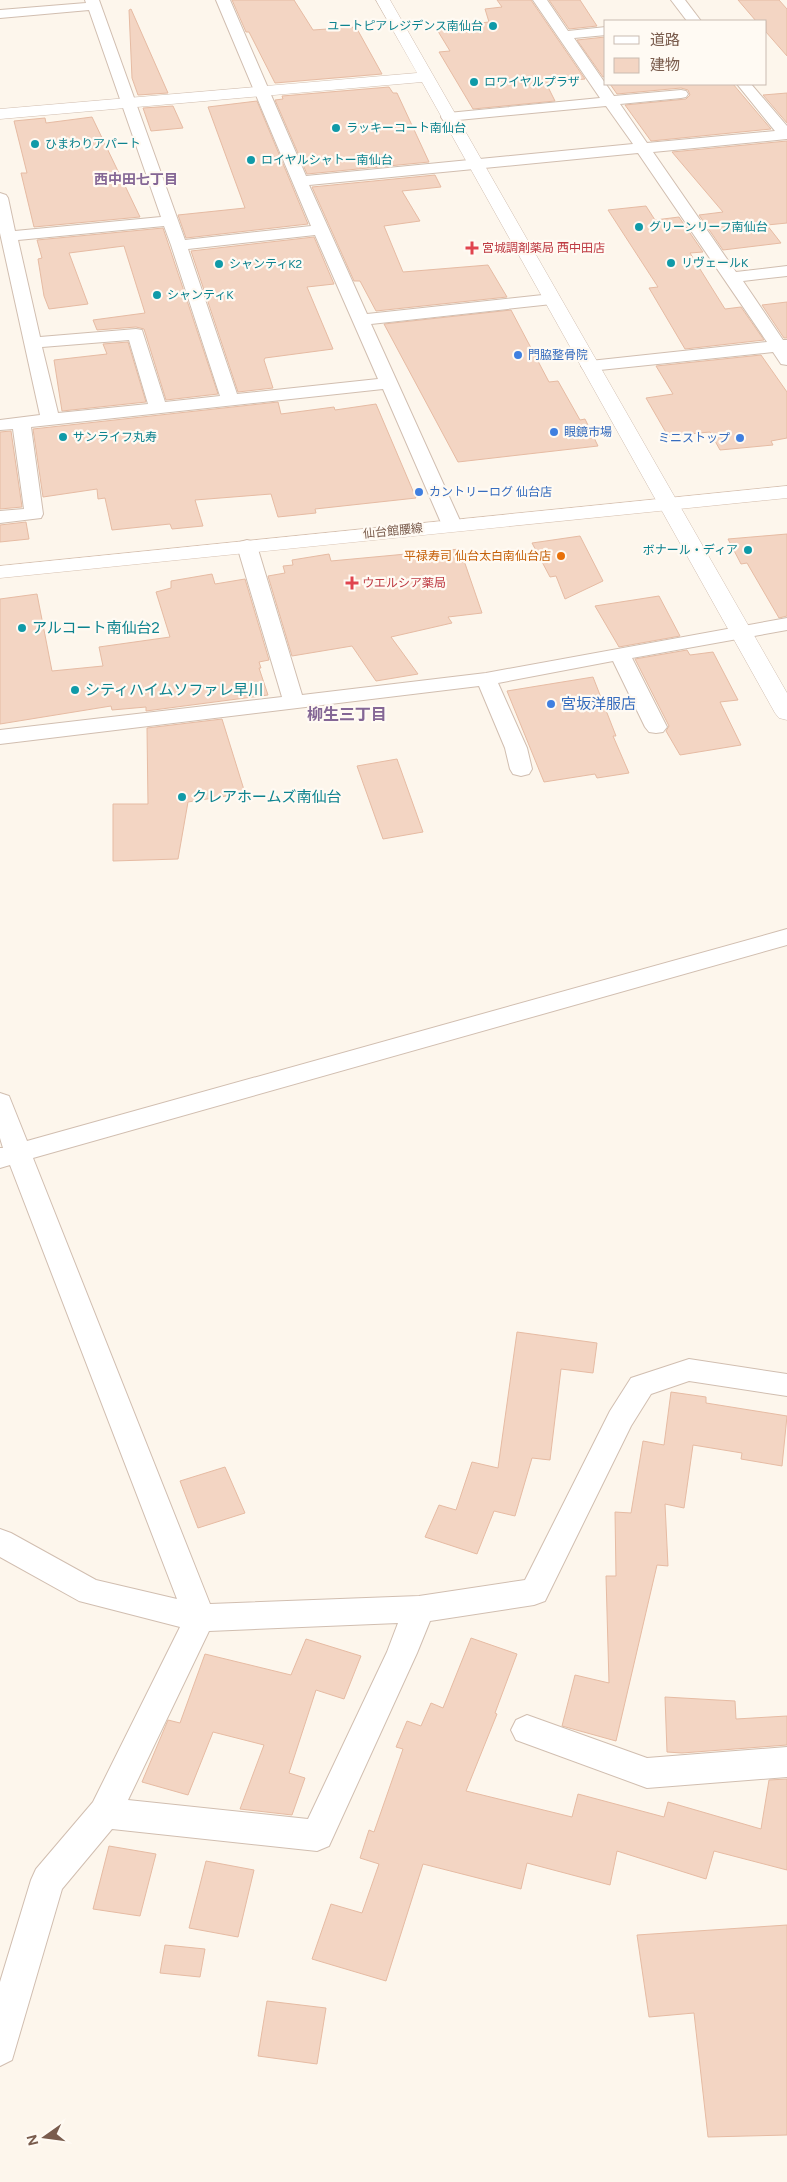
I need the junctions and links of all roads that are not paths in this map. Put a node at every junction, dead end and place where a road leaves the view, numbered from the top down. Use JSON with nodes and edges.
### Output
{"nodes":[{"id":1,"x":222,"y":0,"type":"edge"},
{"id":2,"x":383,"y":0,"type":"edge"},
{"id":3,"x":540,"y":0,"type":"edge"},
{"id":4,"x":678,"y":0,"type":"edge"},
{"id":5,"x":93,"y":3,"type":"edge"},
{"id":6,"x":0,"y":14,"type":"edge"},
{"id":7,"x":693,"y":20,"type":"edge"},
{"id":8,"x":604,"y":30,"type":"edge"},
{"id":9,"x":565,"y":34,"type":"junction"},
{"id":10,"x":600,"y":77,"type":"edge"},
{"id":11,"x":425,"y":78,"type":"junction"},
{"id":12,"x":745,"y":85,"type":"edge"},
{"id":13,"x":262,"y":92,"type":"junction"},
{"id":14,"x":681,"y":94,"type":"dead end"},
{"id":15,"x":611,"y":101,"type":"junction"},
{"id":16,"x":129,"y":103,"type":"junction"},
{"id":17,"x":0,"y":114,"type":"edge"},
{"id":18,"x":448,"y":117,"type":"junction"},
{"id":19,"x":787,"y":134,"type":"edge"},
{"id":20,"x":642,"y":148,"type":"junction"},
{"id":21,"x":475,"y":163,"type":"junction"},
{"id":22,"x":301,"y":181,"type":"junction"},
{"id":23,"x":0,"y":198,"type":"edge"},
{"id":24,"x":171,"y":221,"type":"junction"},
{"id":25,"x":320,"y":230,"type":"junction"},
{"id":26,"x":9,"y":236,"type":"junction"},
{"id":27,"x":179,"y":245,"type":"junction"},
{"id":28,"x":8,"y":264,"type":"edge"},
{"id":29,"x":787,"y":271,"type":"edge"},
{"id":30,"x":732,"y":277,"type":"junction"},
{"id":31,"x":552,"y":299,"type":"junction"},
{"id":32,"x":361,"y":320,"type":"junction"},
{"id":33,"x":33,"y":343,"type":"junction"},
{"id":34,"x":784,"y":351,"type":"edge"},
{"id":35,"x":590,"y":366,"type":"junction"},
{"id":36,"x":388,"y":383,"type":"junction"},
{"id":37,"x":230,"y":399,"type":"junction"},
{"id":38,"x":158,"y":407,"type":"junction"},
{"id":39,"x":50,"y":418,"type":"junction"},
{"id":40,"x":21,"y":422,"type":"junction"},
{"id":41,"x":0,"y":424,"type":"edge"},
{"id":42,"x":787,"y":492,"type":"edge"},
{"id":43,"x":668,"y":504,"type":"junction"},
{"id":44,"x":0,"y":517,"type":"edge"},
{"id":45,"x":452,"y":524,"type":"junction"},
{"id":46,"x":247,"y":546,"type":"junction"},
{"id":47,"x":0,"y":572,"type":"edge"},
{"id":48,"x":787,"y":624,"type":"edge"},
{"id":49,"x":740,"y":631,"type":"junction"},
{"id":50,"x":620,"y":654,"type":"junction"},
{"id":51,"x":486,"y":679,"type":"junction"},
{"id":52,"x":294,"y":701,"type":"junction"},
{"id":53,"x":787,"y":713,"type":"edge"},
{"id":54,"x":656,"y":727,"type":"dead end"},
{"id":55,"x":0,"y":736,"type":"edge"},
{"id":56,"x":521,"y":769,"type":"dead end"},
{"id":57,"x":787,"y":937,"type":"edge"},
{"id":58,"x":0,"y":1102,"type":"edge"},
{"id":59,"x":9,"y":1156,"type":"edge"},
{"id":60,"x":787,"y":1385,"type":"edge"},
{"id":61,"x":0,"y":1542,"type":"edge"},
{"id":62,"x":419,"y":1609,"type":"junction"},
{"id":63,"x":200,"y":1618,"type":"junction"},
{"id":64,"x":527,"y":1730,"type":"dead end"},
{"id":65,"x":787,"y":1762,"type":"edge"},
{"id":66,"x":104,"y":1813,"type":"junction"},
{"id":67,"x":0,"y":2048,"type":"edge"}],
"edges":[{"from":1,"to":13,"type":"street"},
{"from":2,"to":11,"type":"street"},
{"from":3,"to":9,"type":"street"},
{"from":4,"to":7,"type":"street"},
{"from":5,"to":6,"type":"street"},
{"from":5,"to":16,"type":"street"},
{"from":8,"to":9,"type":"street"},
{"from":9,"to":10,"type":"street"},
{"from":10,"to":15,"type":"street"},
{"from":11,"to":13,"type":"street"},
{"from":11,"to":18,"type":"street"},
{"from":12,"to":19,"type":"street"},
{"from":13,"to":16,"type":"street"},
{"from":13,"to":22,"type":"street"},
{"from":14,"to":15,"type":"street"},
{"from":15,"to":18,"type":"street"},
{"from":15,"to":20,"type":"street"},
{"from":16,"to":17,"type":"street"},
{"from":16,"to":24,"type":"street"},
{"from":18,"to":21,"type":"street"},
{"from":19,"to":20,"type":"street"},
{"from":20,"to":21,"type":"street"},
{"from":20,"to":30,"type":"street"},
{"from":21,"to":22,"type":"street"},
{"from":21,"to":31,"type":"street"},
{"from":22,"to":25,"type":"street"},
{"from":23,"to":26,"type":"street"},
{"from":24,"to":26,"type":"street"},
{"from":24,"to":27,"type":"street"},
{"from":25,"to":27,"type":"street"},
{"from":25,"to":32,"type":"street"},
{"from":26,"to":28,"type":"street"},
{"from":27,"to":37,"type":"street"},
{"from":28,"to":33,"type":"street"},
{"from":29,"to":30,"type":"street"},
{"from":30,"to":34,"type":"street"},
{"from":31,"to":32,"type":"street"},
{"from":31,"to":35,"type":"street"},
{"from":32,"to":36,"type":"street"},
{"from":33,"to":38,"type":"street"},
{"from":33,"to":39,"type":"street"},
{"from":34,"to":35,"type":"street"},
{"from":35,"to":43,"type":"street"},
{"from":36,"to":37,"type":"street"},
{"from":36,"to":45,"type":"street"},
{"from":37,"to":38,"type":"street"},
{"from":38,"to":39,"type":"street"},
{"from":39,"to":40,"type":"street"},
{"from":40,"to":41,"type":"street"},
{"from":40,"to":44,"type":"street"},
{"from":42,"to":43,"type":"street","name":"仙台館腰線"},
{"from":43,"to":45,"type":"street","name":"仙台館腰線"},
{"from":43,"to":49,"type":"street"},
{"from":45,"to":46,"type":"street","name":"仙台館腰線"},
{"from":46,"to":47,"type":"street","name":"仙台館腰線"},
{"from":46,"to":52,"type":"street"},
{"from":48,"to":49,"type":"street"},
{"from":49,"to":50,"type":"street"},
{"from":49,"to":53,"type":"street"},
{"from":50,"to":51,"type":"street"},
{"from":50,"to":54,"type":"street"},
{"from":51,"to":52,"type":"street"},
{"from":51,"to":56,"type":"street"},
{"from":52,"to":55,"type":"street"},
{"from":57,"to":59,"type":"street"},
{"from":58,"to":59,"type":"street"},
{"from":59,"to":63,"type":"street"},
{"from":60,"to":62,"type":"street"},
{"from":61,"to":63,"type":"street"},
{"from":62,"to":63,"type":"street"},
{"from":62,"to":66,"type":"street"},
{"from":63,"to":66,"type":"street"},
{"from":64,"to":65,"type":"street"},
{"from":66,"to":67,"type":"street"}]}
